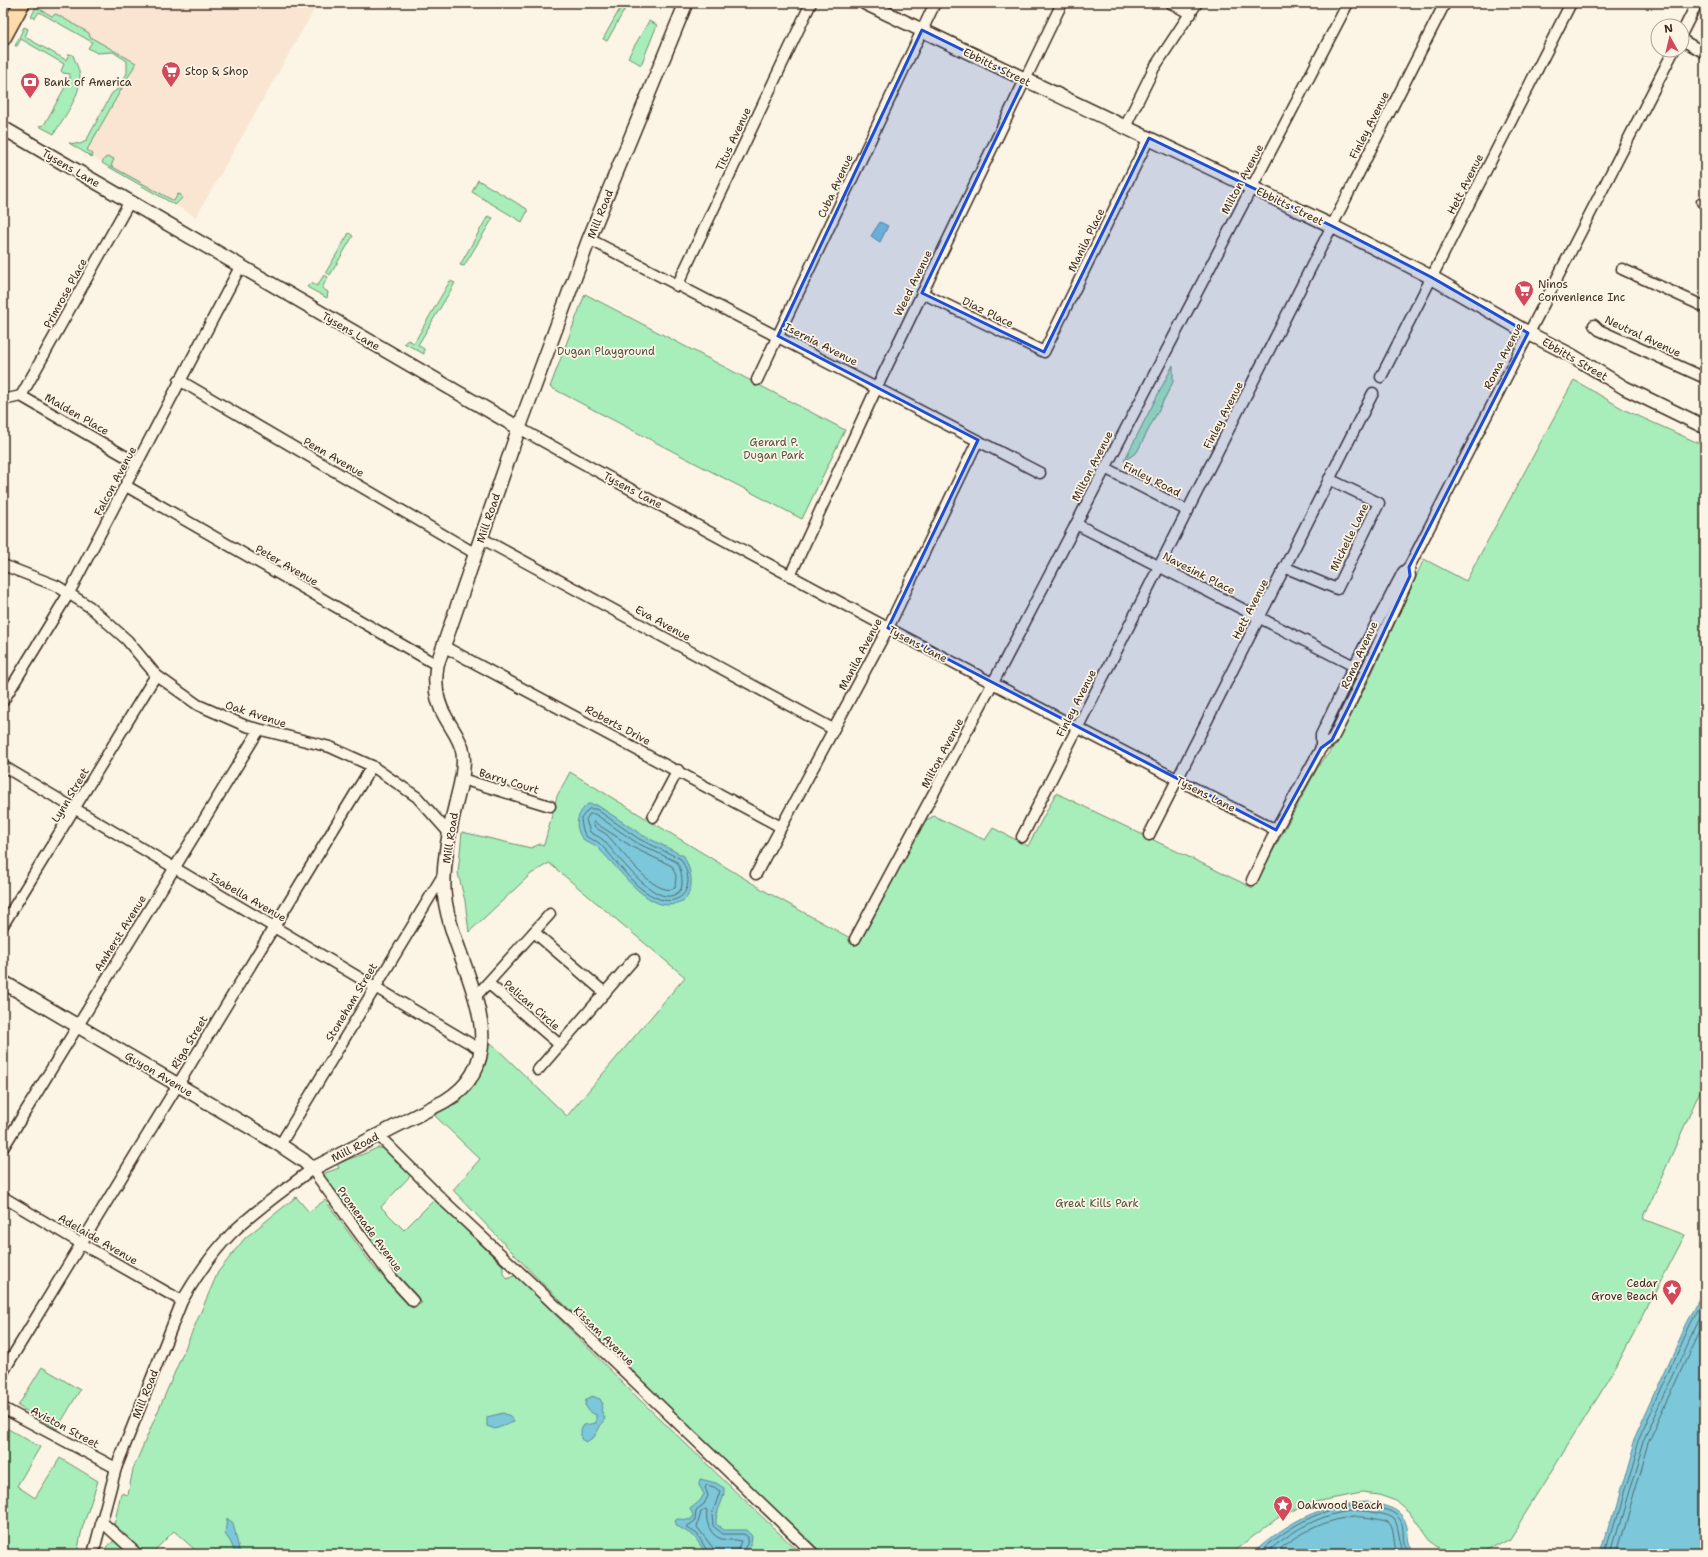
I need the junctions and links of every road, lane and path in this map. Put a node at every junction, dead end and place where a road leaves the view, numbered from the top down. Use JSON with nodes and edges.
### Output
{"nodes":[{"id":1,"x":22,"y":3,"type":"edge"},
{"id":2,"x":686,"y":3,"type":"edge"},
{"id":3,"x":811,"y":3,"type":"edge"},
{"id":4,"x":865,"y":3,"type":"edge"},
{"id":5,"x":935,"y":3,"type":"edge"},
{"id":6,"x":1062,"y":3,"type":"edge"},
{"id":7,"x":1171,"y":3,"type":"edge"},
{"id":8,"x":1197,"y":3,"type":"edge"},
{"id":9,"x":1348,"y":3,"type":"edge"},
{"id":10,"x":1445,"y":3,"type":"edge"},
{"id":11,"x":1571,"y":3,"type":"edge"},
{"id":12,"x":1697,"y":3,"type":"edge"},
{"id":13,"x":1191,"y":14,"type":"junction"},
{"id":14,"x":1690,"y":18,"type":"edge"},
{"id":15,"x":922,"y":30,"type":"junction"},
{"id":16,"x":3,"y":38,"type":"edge"},
{"id":17,"x":1690,"y":44,"type":"edge"},
{"id":18,"x":1705,"y":52,"type":"edge"},
{"id":19,"x":1670,"y":58,"type":"edge"},
{"id":20,"x":1024,"y":80,"type":"junction"},
{"id":21,"x":1125,"y":126,"type":"junction"},
{"id":22,"x":3,"y":128,"type":"edge"},
{"id":23,"x":1149,"y":138,"type":"junction"},
{"id":24,"x":1251,"y":187,"type":"junction"},
{"id":25,"x":130,"y":201,"type":"junction"},
{"id":26,"x":1332,"y":226,"type":"junction"},
{"id":27,"x":589,"y":239,"type":"junction"},
{"id":28,"x":240,"y":267,"type":"junction"},
{"id":29,"x":1622,"y":269,"type":"dead end"},
{"id":30,"x":1431,"y":277,"type":"junction"},
{"id":31,"x":677,"y":286,"type":"junction"},
{"id":32,"x":922,"y":293,"type":"junction"},
{"id":33,"x":1705,"y":307,"type":"edge"},
{"id":34,"x":1594,"y":325,"type":"dead end"},
{"id":35,"x":1528,"y":333,"type":"junction"},
{"id":36,"x":778,"y":336,"type":"junction"},
{"id":37,"x":1044,"y":352,"type":"joint"},
{"id":38,"x":1381,"y":377,"type":"dead end"},
{"id":39,"x":1705,"y":378,"type":"edge"},
{"id":40,"x":179,"y":380,"type":"junction"},
{"id":41,"x":757,"y":380,"type":"dead end"},
{"id":42,"x":877,"y":387,"type":"junction"},
{"id":43,"x":1373,"y":393,"type":"dead end"},
{"id":44,"x":21,"y":396,"type":"junction"},
{"id":45,"x":3,"y":400,"type":"edge"},
{"id":46,"x":1705,"y":427,"type":"edge"},
{"id":47,"x":519,"y":428,"type":"junction"},
{"id":48,"x":978,"y":440,"type":"junction"},
{"id":49,"x":138,"y":463,"type":"junction"},
{"id":50,"x":1105,"y":468,"type":"junction"},
{"id":51,"x":1040,"y":473,"type":"dead end"},
{"id":52,"x":1329,"y":479,"type":"junction"},
{"id":53,"x":126,"y":486,"type":"junction"},
{"id":54,"x":1188,"y":511,"type":"junction"},
{"id":55,"x":1076,"y":524,"type":"junction"},
{"id":56,"x":481,"y":538,"type":"junction"},
{"id":57,"x":476,"y":554,"type":"junction"},
{"id":58,"x":3,"y":565,"type":"edge"},
{"id":59,"x":1160,"y":566,"type":"junction"},
{"id":60,"x":1284,"y":567,"type":"junction"},
{"id":61,"x":1409,"y":567,"type":"junction"},
{"id":62,"x":790,"y":576,"type":"junction"},
{"id":63,"x":69,"y":593,"type":"junction"},
{"id":64,"x":1259,"y":617,"type":"junction"},
{"id":65,"x":888,"y":628,"type":"junction"},
{"id":66,"x":443,"y":646,"type":"junction"},
{"id":67,"x":437,"y":666,"type":"junction"},
{"id":68,"x":1354,"y":666,"type":"junction"},
{"id":69,"x":156,"y":675,"type":"junction"},
{"id":70,"x":993,"y":683,"type":"junction"},
{"id":71,"x":3,"y":701,"type":"edge"},
{"id":72,"x":1077,"y":728,"type":"junction"},
{"id":73,"x":833,"y":729,"type":"junction"},
{"id":74,"x":259,"y":730,"type":"junction"},
{"id":75,"x":1321,"y":748,"type":"junction"},
{"id":76,"x":3,"y":766,"type":"edge"},
{"id":77,"x":372,"y":766,"type":"junction"},
{"id":78,"x":678,"y":770,"type":"junction"},
{"id":79,"x":462,"y":779,"type":"junction"},
{"id":80,"x":1178,"y":779,"type":"junction"},
{"id":81,"x":550,"y":806,"type":"dead end"},
{"id":82,"x":75,"y":810,"type":"junction"},
{"id":83,"x":653,"y":817,"type":"dead end"},
{"id":84,"x":781,"y":827,"type":"junction"},
{"id":85,"x":1276,"y":830,"type":"junction"},
{"id":86,"x":449,"y":833,"type":"junction"},
{"id":87,"x":1149,"y":835,"type":"dead end"},
{"id":88,"x":1022,"y":837,"type":"dead end"},
{"id":89,"x":174,"y":868,"type":"junction"},
{"id":90,"x":445,"y":872,"type":"junction"},
{"id":91,"x":756,"y":874,"type":"dead end"},
{"id":92,"x":1252,"y":880,"type":"dead end"},
{"id":93,"x":550,"y":914,"type":"dead end"},
{"id":94,"x":274,"y":925,"type":"junction"},
{"id":95,"x":3,"y":926,"type":"edge"},
{"id":96,"x":534,"y":932,"type":"junction"},
{"id":97,"x":855,"y":939,"type":"dead end"},
{"id":98,"x":634,"y":959,"type":"dead end"},
{"id":99,"x":3,"y":982,"type":"edge"},
{"id":100,"x":488,"y":983,"type":"junction"},
{"id":101,"x":374,"y":986,"type":"junction"},
{"id":102,"x":605,"y":992,"type":"junction"},
{"id":103,"x":476,"y":996,"type":"junction"},
{"id":104,"x":77,"y":1026,"type":"junction"},
{"id":105,"x":560,"y":1045,"type":"junction"},
{"id":106,"x":481,"y":1050,"type":"junction"},
{"id":107,"x":538,"y":1070,"type":"dead end"},
{"id":108,"x":177,"y":1085,"type":"junction"},
{"id":109,"x":378,"y":1135,"type":"junction"},
{"id":110,"x":280,"y":1145,"type":"junction"},
{"id":111,"x":3,"y":1148,"type":"edge"},
{"id":112,"x":312,"y":1169,"type":"junction"},
{"id":113,"x":3,"y":1197,"type":"edge"},
{"id":114,"x":82,"y":1244,"type":"junction"},
{"id":115,"x":182,"y":1301,"type":"junction"},
{"id":116,"x":413,"y":1301,"type":"dead end"},
{"id":117,"x":3,"y":1372,"type":"edge"},
{"id":118,"x":3,"y":1408,"type":"edge"},
{"id":119,"x":116,"y":1468,"type":"junction"},
{"id":120,"x":101,"y":1521,"type":"junction"},
{"id":121,"x":93,"y":1554,"type":"edge"},
{"id":122,"x":137,"y":1554,"type":"edge"},
{"id":123,"x":814,"y":1554,"type":"edge"}],
"edges":[{"from":1,"to":16,"type":"main road"},
{"from":2,"to":27,"type":"street","name":"Mill Road"},
{"from":3,"to":31,"type":"street","name":"Titus Avenue"},
{"from":4,"to":15,"type":"street","name":"Ebbitts Street"},
{"from":5,"to":15,"type":"street","name":"Cuba Avenue"},
{"from":6,"to":20,"type":"street","name":"Weed Avenue"},
{"from":7,"to":13,"type":"street"},
{"from":8,"to":13,"type":"street"},
{"from":9,"to":24,"type":"street","name":"Milton Avenue"},
{"from":10,"to":26,"type":"street","name":"Finley Avenue"},
{"from":11,"to":30,"type":"street","name":"Hett Avenue"},
{"from":12,"to":14,"type":"street"},
{"from":13,"to":21,"type":"street"},
{"from":15,"to":20,"type":"street","name":"Ebbitts Street"},
{"from":15,"to":36,"type":"street","name":"Cuba Avenue"},
{"from":17,"to":18,"type":"street"},
{"from":19,"to":35,"type":"street","name":"Roma Avenue"},
{"from":20,"to":21,"type":"street","name":"Ebbitts Street"},
{"from":20,"to":32,"type":"street","name":"Weed Avenue"},
{"from":21,"to":23,"type":"street","name":"Ebbitts Street"},
{"from":22,"to":25,"type":"street","name":"Tysens Lane"},
{"from":23,"to":24,"type":"street","name":"Ebbitts Street"},
{"from":23,"to":37,"type":"street","name":"Manila Place"},
{"from":24,"to":26,"type":"street","name":"Ebbitts Street"},
{"from":24,"to":50,"type":"street","name":"Milton Avenue"},
{"from":25,"to":28,"type":"street","name":"Tysens Lane"},
{"from":25,"to":44,"type":"street","name":"Primrose Place"},
{"from":26,"to":30,"type":"street","name":"Ebbitts Street"},
{"from":26,"to":54,"type":"street","name":"Finley Avenue"},
{"from":27,"to":31,"type":"street","name":"Isernia Avenue"},
{"from":27,"to":47,"type":"street","name":"Mill Road"},
{"from":28,"to":40,"type":"street","name":"Falcon Avenue"},
{"from":28,"to":47,"type":"street","name":"Tysens Lane"},
{"from":29,"to":33,"type":"street"},
{"from":30,"to":35,"type":"street","name":"Ebbitts Street"},
{"from":30,"to":38,"type":"street","name":"Hett Avenue"},
{"from":31,"to":36,"type":"street","name":"Isernia Avenue"},
{"from":32,"to":37,"type":"street","name":"Diaz Place"},
{"from":32,"to":42,"type":"street","name":"Weed Avenue"},
{"from":34,"to":39,"type":"street","name":"Neutral Avenue"},
{"from":35,"to":46,"type":"street","name":"Ebbitts Street"},
{"from":35,"to":61,"type":"street","name":"Roma Avenue"},
{"from":36,"to":41,"type":"street","name":"Cuba Avenue"},
{"from":36,"to":42,"type":"street","name":"Isernia Avenue"},
{"from":40,"to":49,"type":"street","name":"Falcon Avenue"},
{"from":40,"to":57,"type":"street","name":"Penn Avenue"},
{"from":42,"to":48,"type":"street","name":"Isernia Avenue"},
{"from":42,"to":62,"type":"street","name":"Weed Avenue"},
{"from":43,"to":52,"type":"street","name":"Hett Avenue"},
{"from":44,"to":45,"type":"street"},
{"from":44,"to":49,"type":"street","name":"Malden Place"},
{"from":47,"to":56,"type":"street","name":"Mill Road"},
{"from":47,"to":62,"type":"street","name":"Tysens Lane"},
{"from":48,"to":51,"type":"street","name":"Isernia Avenue"},
{"from":48,"to":65,"type":"street","name":"Manila Avenue"},
{"from":49,"to":53,"type":"street","name":"Falcon Avenue"},
{"from":50,"to":54,"type":"street","name":"Finley Road"},
{"from":50,"to":55,"type":"street","name":"Milton Avenue"},
{"from":52,"to":60,"type":"street","name":"Hett Avenue"},
{"from":52,"to":60,"type":"street","name":"Michelle Lane"},
{"from":53,"to":63,"type":"street","name":"Falcon Avenue"},
{"from":53,"to":67,"type":"street","name":"Peter Avenue"},
{"from":54,"to":59,"type":"street","name":"Finley Avenue"},
{"from":55,"to":59,"type":"street","name":"Navesink Place"},
{"from":55,"to":70,"type":"street","name":"Milton Avenue"},
{"from":56,"to":57,"type":"street","name":"Mill Road"},
{"from":56,"to":73,"type":"street","name":"Eva Avenue"},
{"from":57,"to":66,"type":"street","name":"Mill Road"},
{"from":58,"to":63,"type":"street","name":"Oak Avenue"},
{"from":59,"to":64,"type":"street","name":"Navesink Place"},
{"from":59,"to":72,"type":"street","name":"Finley Avenue"},
{"from":60,"to":64,"type":"street","name":"Hett Avenue"},
{"from":61,"to":68,"type":"street","name":"Roma Avenue"},
{"from":61,"to":75,"type":"street","name":"Roma Avenue"},
{"from":62,"to":65,"type":"street","name":"Tysens Lane"},
{"from":63,"to":69,"type":"street","name":"Oak Avenue"},
{"from":63,"to":71,"type":"street","name":"Falcon Avenue"},
{"from":64,"to":68,"type":"street","name":"Navesink Place"},
{"from":64,"to":80,"type":"street","name":"Hett Avenue"},
{"from":65,"to":70,"type":"street","name":"Tysens Lane"},
{"from":65,"to":73,"type":"street","name":"Manila Avenue"},
{"from":66,"to":67,"type":"street","name":"Mill Road"},
{"from":66,"to":78,"type":"street","name":"Roberts Drive"},
{"from":67,"to":79,"type":"street","name":"Mill Road"},
{"from":68,"to":75,"type":"street","name":"Roma Avenue"},
{"from":69,"to":74,"type":"street","name":"Oak Avenue"},
{"from":69,"to":82,"type":"street","name":"Lynn Street"},
{"from":70,"to":72,"type":"street","name":"Tysens Lane"},
{"from":70,"to":97,"type":"street","name":"Milton Avenue"},
{"from":72,"to":80,"type":"street","name":"Tysens Lane"},
{"from":72,"to":88,"type":"street","name":"Finley Avenue"},
{"from":73,"to":84,"type":"street","name":"Manila Avenue"},
{"from":74,"to":77,"type":"street","name":"Oak Avenue"},
{"from":74,"to":89,"type":"street","name":"Amherst Avenue"},
{"from":75,"to":85,"type":"street","name":"Roma Avenue"},
{"from":76,"to":82,"type":"street","name":"Isabella Avenue"},
{"from":77,"to":86,"type":"street","name":"Oak Avenue"},
{"from":77,"to":94,"type":"street","name":"Riga Street"},
{"from":78,"to":83,"type":"street"},
{"from":78,"to":84,"type":"street","name":"Roberts Drive"},
{"from":79,"to":81,"type":"street","name":"Barry Court"},
{"from":79,"to":86,"type":"street","name":"Mill Road"},
{"from":80,"to":85,"type":"street","name":"Tysens Lane"},
{"from":80,"to":87,"type":"street","name":"Hett Avenue"},
{"from":82,"to":89,"type":"street","name":"Isabella Avenue"},
{"from":82,"to":95,"type":"street","name":"Lynn Street"},
{"from":84,"to":91,"type":"street","name":"Manila Avenue"},
{"from":85,"to":92,"type":"street","name":"Roma Avenue"},
{"from":86,"to":90,"type":"street","name":"Mill Road"},
{"from":89,"to":94,"type":"street","name":"Isabella Avenue"},
{"from":89,"to":104,"type":"street","name":"Amherst Avenue"},
{"from":90,"to":101,"type":"street","name":"Stoneham Street"},
{"from":90,"to":103,"type":"street","name":"Mill Road"},
{"from":93,"to":96,"type":"street","name":"Pelican Circle"},
{"from":94,"to":101,"type":"street","name":"Isabella Avenue"},
{"from":94,"to":108,"type":"street","name":"Riga Street"},
{"from":96,"to":100,"type":"street","name":"Pelican Circle"},
{"from":96,"to":102,"type":"street"},
{"from":98,"to":102,"type":"street","name":"Pelican Circle"},
{"from":99,"to":104,"type":"street","name":"Guyon Avenue"},
{"from":100,"to":103,"type":"street","name":"Pelican Circle"},
{"from":100,"to":105,"type":"street","name":"Pelican Circle"},
{"from":101,"to":106,"type":"street","name":"Isabella Avenue"},
{"from":101,"to":110,"type":"street","name":"Stoneham Street"},
{"from":102,"to":105,"type":"street","name":"Pelican Circle"},
{"from":103,"to":106,"type":"street","name":"Mill Road"},
{"from":104,"to":108,"type":"street","name":"Guyon Avenue"},
{"from":104,"to":111,"type":"street","name":"Amherst Avenue"},
{"from":105,"to":107,"type":"street","name":"Pelican Circle"},
{"from":106,"to":109,"type":"street","name":"Mill Road"},
{"from":108,"to":110,"type":"street","name":"Guyon Avenue"},
{"from":108,"to":114,"type":"street","name":"Riga Street"},
{"from":109,"to":112,"type":"street","name":"Mill Road"},
{"from":109,"to":123,"type":"street","name":"Kissam Avenue"},
{"from":110,"to":112,"type":"street","name":"Guyon Avenue"},
{"from":112,"to":115,"type":"street","name":"Mill Road"},
{"from":112,"to":116,"type":"street","name":"Promenade Avenue"},
{"from":113,"to":114,"type":"street","name":"Adelaide Avenue"},
{"from":114,"to":115,"type":"street","name":"Adelaide Avenue"},
{"from":114,"to":117,"type":"street","name":"Riga Street"},
{"from":115,"to":119,"type":"street","name":"Mill Road"},
{"from":118,"to":119,"type":"street","name":"Aviston Street"},
{"from":119,"to":120,"type":"street","name":"Mill Road"},
{"from":120,"to":121,"type":"street","name":"Mill Road"},
{"from":120,"to":122,"type":"street"}]}
